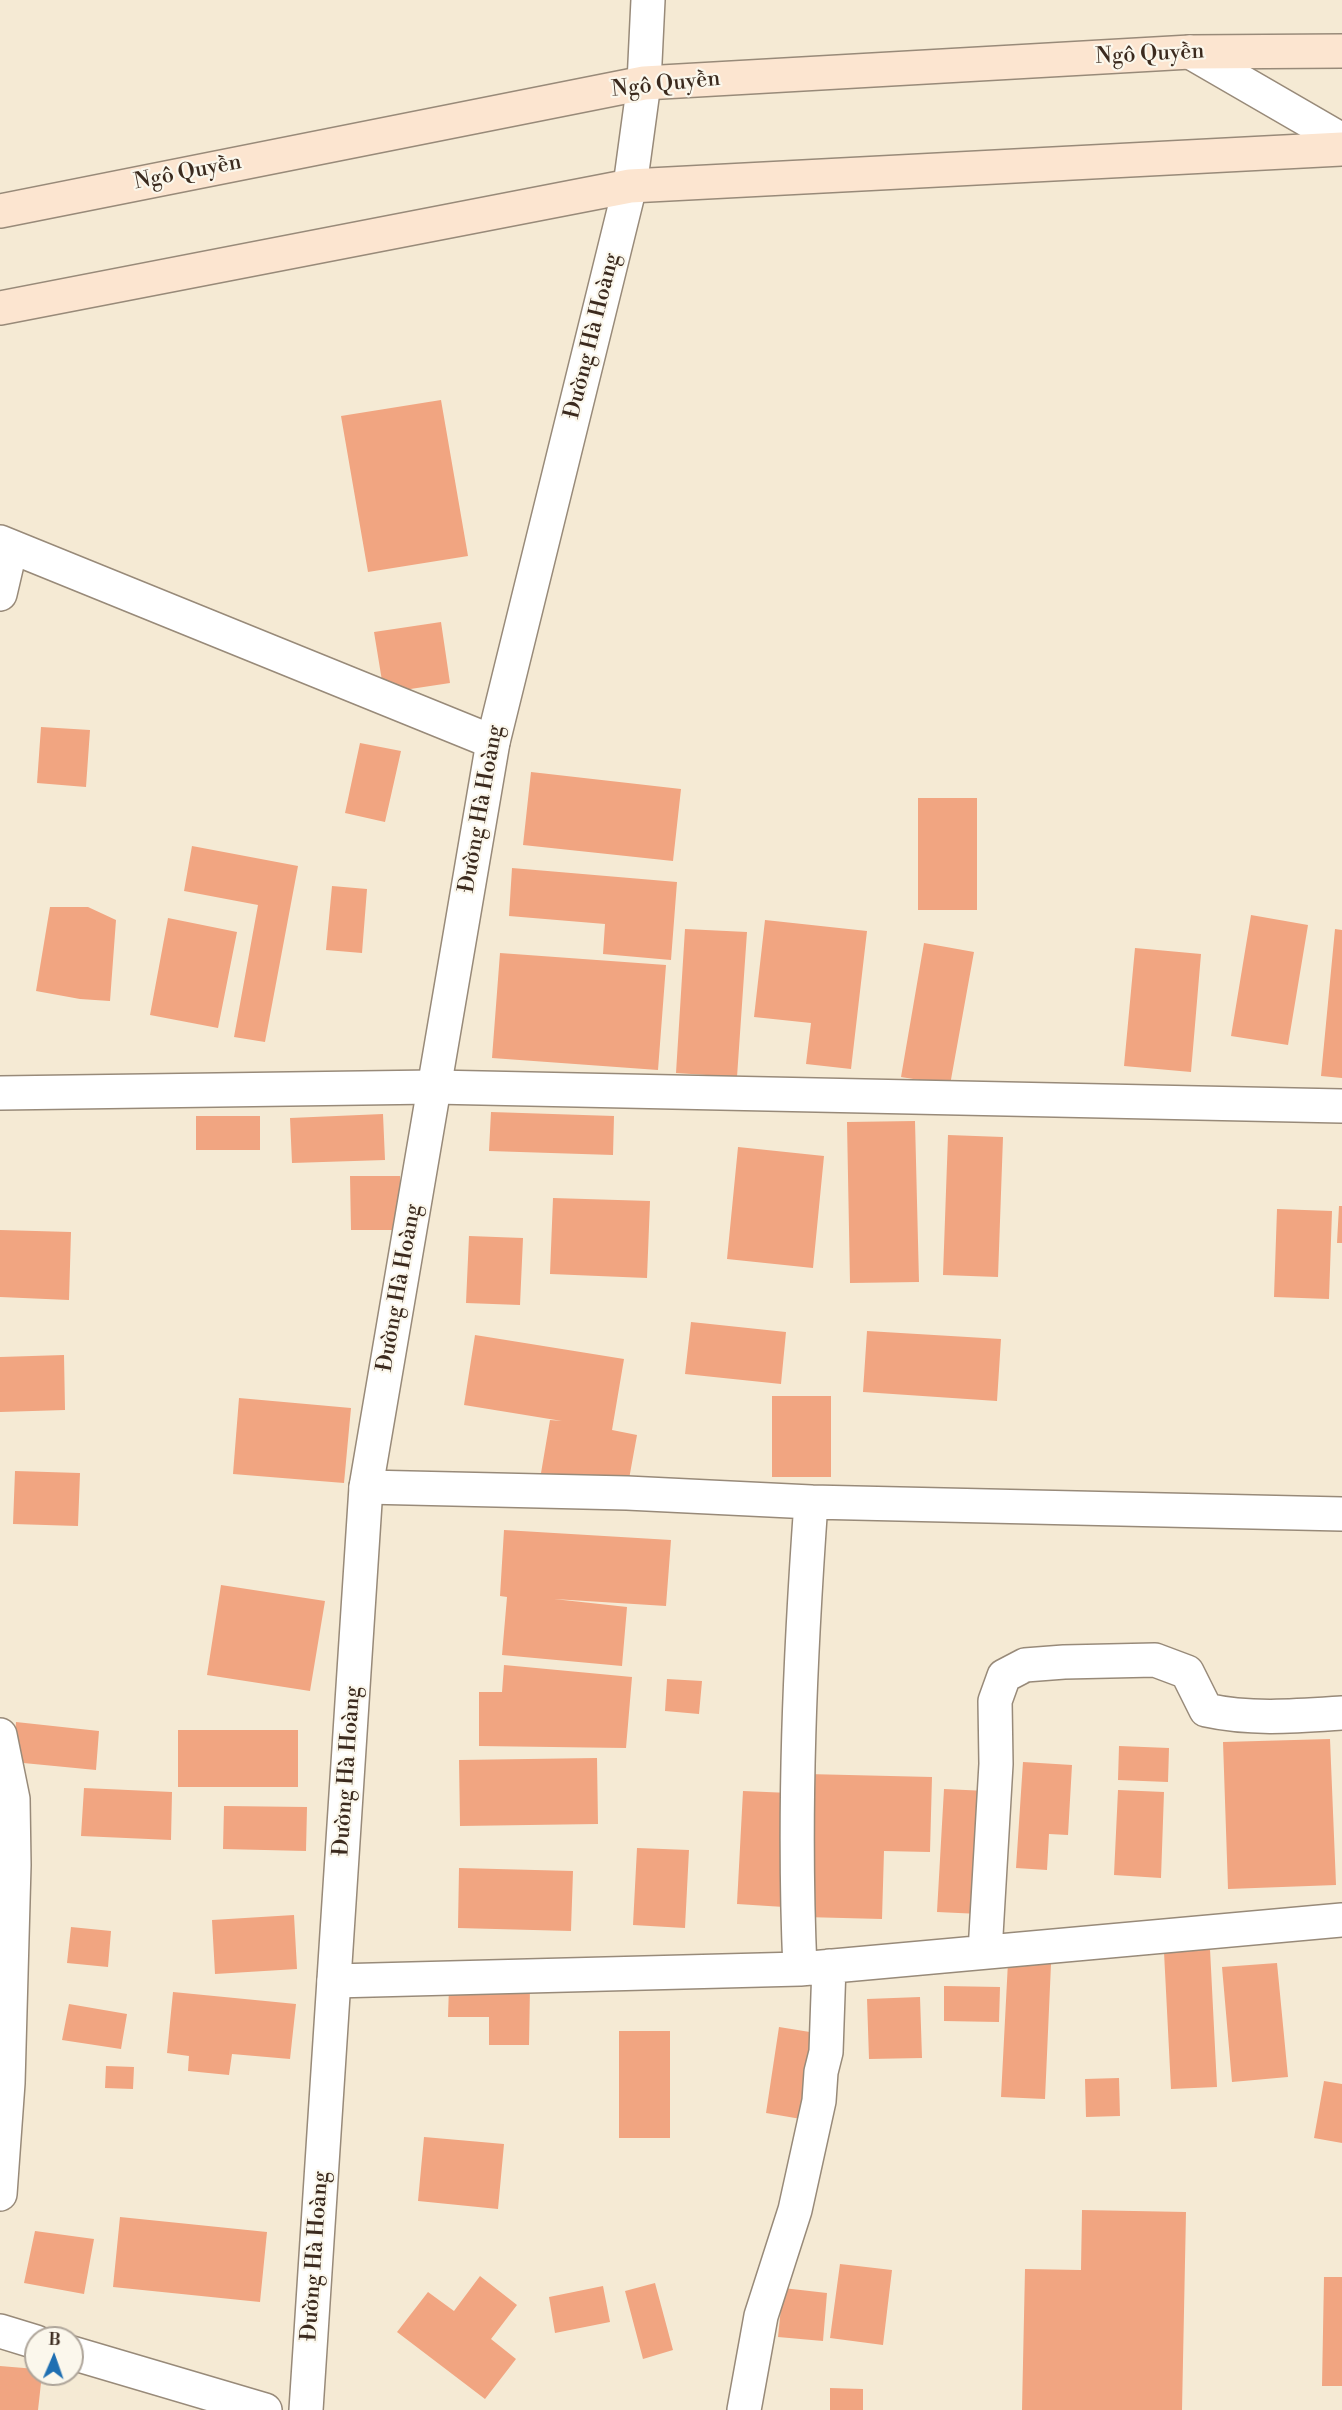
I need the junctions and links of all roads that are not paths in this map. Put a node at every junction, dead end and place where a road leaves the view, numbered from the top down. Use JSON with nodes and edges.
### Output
{"nodes":[{"id":1,"x":648,"y":0,"type":"edge"},
{"id":2,"x":1342,"y":51,"type":"edge"},
{"id":3,"x":1190,"y":52,"type":"junction"},
{"id":4,"x":644,"y":83,"type":"junction"},
{"id":5,"x":1342,"y":140,"type":"edge"},
{"id":6,"x":1342,"y":149,"type":"edge"},
{"id":7,"x":630,"y":186,"type":"junction"},
{"id":8,"x":0,"y":211,"type":"edge"},
{"id":9,"x":0,"y":308,"type":"edge"},
{"id":10,"x":6,"y":544,"type":"edge"},
{"id":11,"x":0,"y":594,"type":"edge"},
{"id":12,"x":493,"y":741,"type":"junction"},
{"id":13,"x":434,"y":1088,"type":"junction"},
{"id":14,"x":0,"y":1094,"type":"edge"},
{"id":15,"x":1342,"y":1106,"type":"edge"},
{"id":16,"x":366,"y":1487,"type":"junction"},
{"id":17,"x":811,"y":1502,"type":"junction"},
{"id":18,"x":1342,"y":1514,"type":"edge"},
{"id":19,"x":1342,"y":1713,"type":"edge"},
{"id":20,"x":0,"y":1735,"type":"edge"},
{"id":21,"x":1342,"y":1920,"type":"edge"},
{"id":22,"x":985,"y":1952,"type":"junction"},
{"id":23,"x":815,"y":1967,"type":"junction"},
{"id":24,"x":334,"y":1981,"type":"junction"},
{"id":25,"x":0,"y":2194,"type":"edge"},
{"id":26,"x":0,"y":2331,"type":"edge"},
{"id":27,"x":24,"y":2338,"type":"edge"},
{"id":28,"x":84,"y":2357,"type":"edge"},
{"id":29,"x":265,"y":2410,"type":"edge"},
{"id":30,"x":306,"y":2410,"type":"edge"},
{"id":31,"x":744,"y":2410,"type":"edge"}],
"edges":[{"from":1,"to":4,"type":"street","name":"Đường Hà Hoàng"},
{"from":2,"to":3,"type":"main road","name":"Ngô Quyền"},
{"from":3,"to":4,"type":"main road","name":"Ngô Quyền"},
{"from":3,"to":5,"type":"street"},
{"from":4,"to":7,"type":"street","name":"Đường Hà Hoàng"},
{"from":4,"to":8,"type":"main road","name":"Ngô Quyền"},
{"from":6,"to":7,"type":"main road"},
{"from":7,"to":9,"type":"main road"},
{"from":7,"to":12,"type":"street","name":"Đường Hà Hoàng"},
{"from":10,"to":11,"type":"street"},
{"from":10,"to":12,"type":"street"},
{"from":12,"to":13,"type":"street","name":"Đường Hà Hoàng"},
{"from":13,"to":14,"type":"street"},
{"from":13,"to":15,"type":"street"},
{"from":13,"to":16,"type":"street","name":"Đường Hà Hoàng"},
{"from":16,"to":17,"type":"street"},
{"from":16,"to":24,"type":"street","name":"Đường Hà Hoàng"},
{"from":17,"to":18,"type":"street"},
{"from":17,"to":23,"type":"street"},
{"from":19,"to":22,"type":"street"},
{"from":20,"to":25,"type":"street"},
{"from":21,"to":22,"type":"street"},
{"from":22,"to":23,"type":"street"},
{"from":23,"to":24,"type":"street"},
{"from":23,"to":31,"type":"street"},
{"from":24,"to":30,"type":"street","name":"Đường Hà Hoàng"},
{"from":26,"to":27,"type":"street"},
{"from":28,"to":29,"type":"street"}]}
